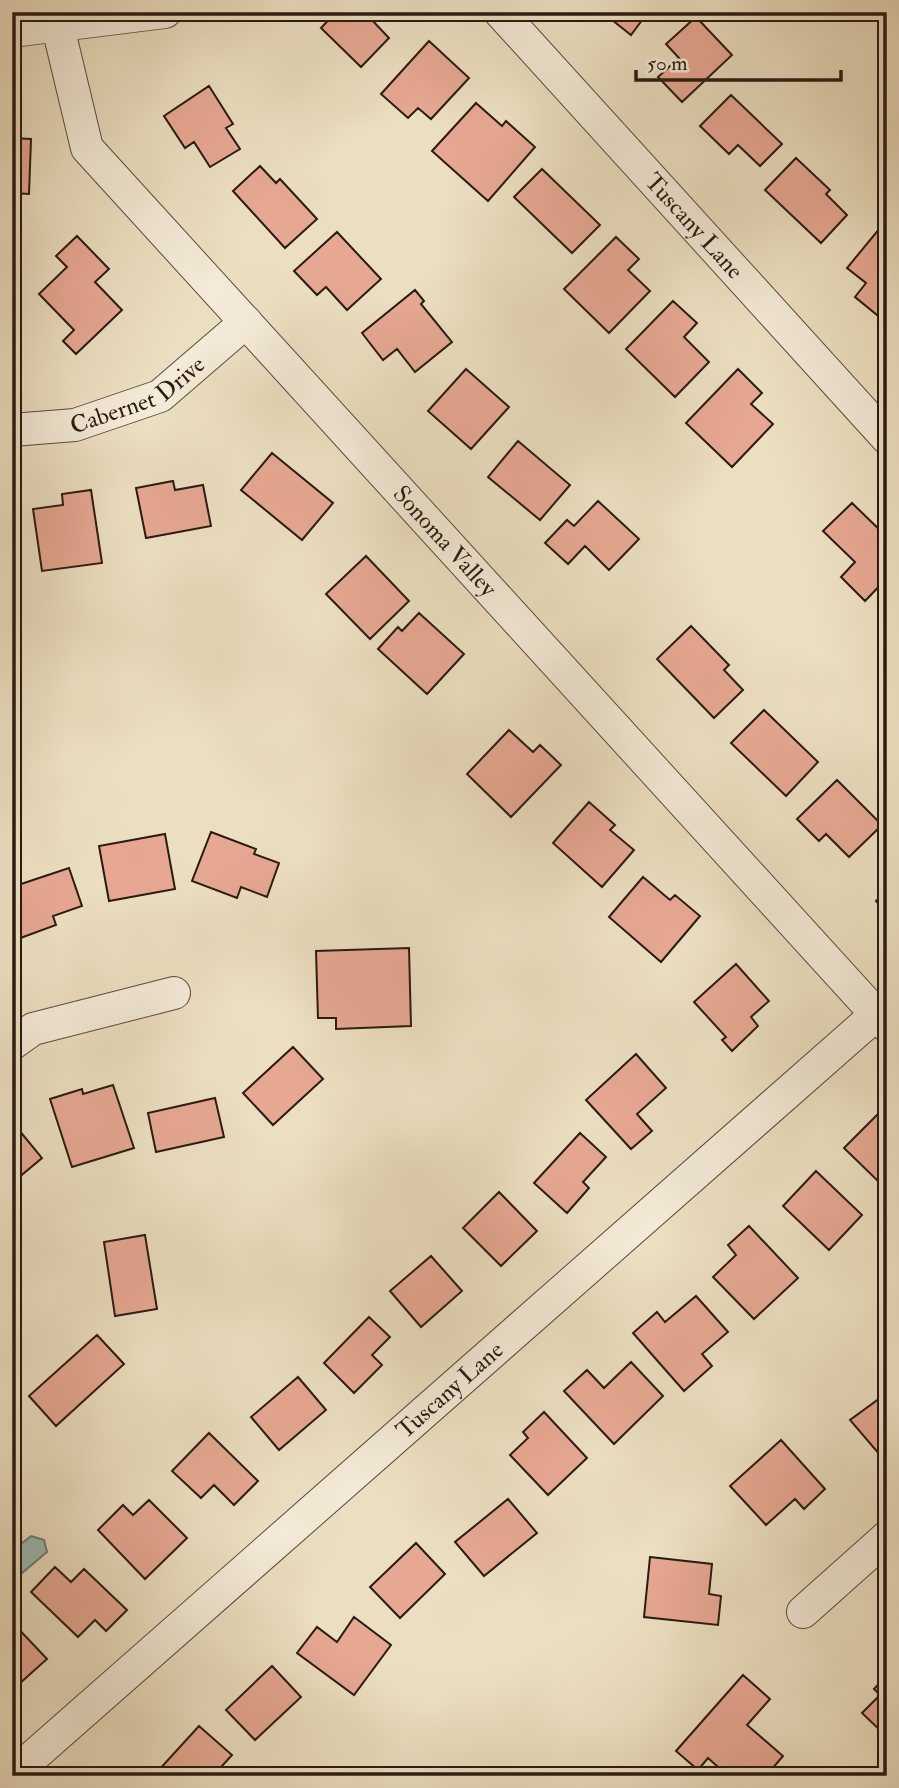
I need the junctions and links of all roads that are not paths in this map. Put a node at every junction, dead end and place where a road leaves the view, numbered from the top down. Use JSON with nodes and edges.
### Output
{"nodes":[{"id":1,"x":165,"y":12,"type":"edge"},
{"id":2,"x":500,"y":12,"type":"edge"},
{"id":3,"x":58,"y":27,"type":"junction"},
{"id":4,"x":12,"y":32,"type":"edge"},
{"id":5,"x":246,"y":322,"type":"junction"},
{"id":6,"x":12,"y":430,"type":"edge"},
{"id":7,"x":887,"y":438,"type":"edge"},
{"id":8,"x":174,"y":993,"type":"dead end"},
{"id":9,"x":883,"y":1015,"type":"edge"},
{"id":10,"x":12,"y":1044,"type":"edge"},
{"id":11,"x":887,"y":1537,"type":"edge"},
{"id":12,"x":803,"y":1612,"type":"dead end"},
{"id":13,"x":12,"y":1775,"type":"edge"}],
"edges":[{"from":1,"to":3,"type":"street"},
{"from":2,"to":7,"type":"street","name":"Tuscany Lane"},
{"from":3,"to":4,"type":"street"},
{"from":3,"to":5,"type":"street","name":"Sonoma Valley"},
{"from":5,"to":6,"type":"street","name":"Cabernet Drive"},
{"from":5,"to":9,"type":"street","name":"Sonoma Valley"},
{"from":8,"to":10,"type":"street"},
{"from":9,"to":13,"type":"street","name":"Tuscany Lane"},
{"from":11,"to":12,"type":"street"}]}
